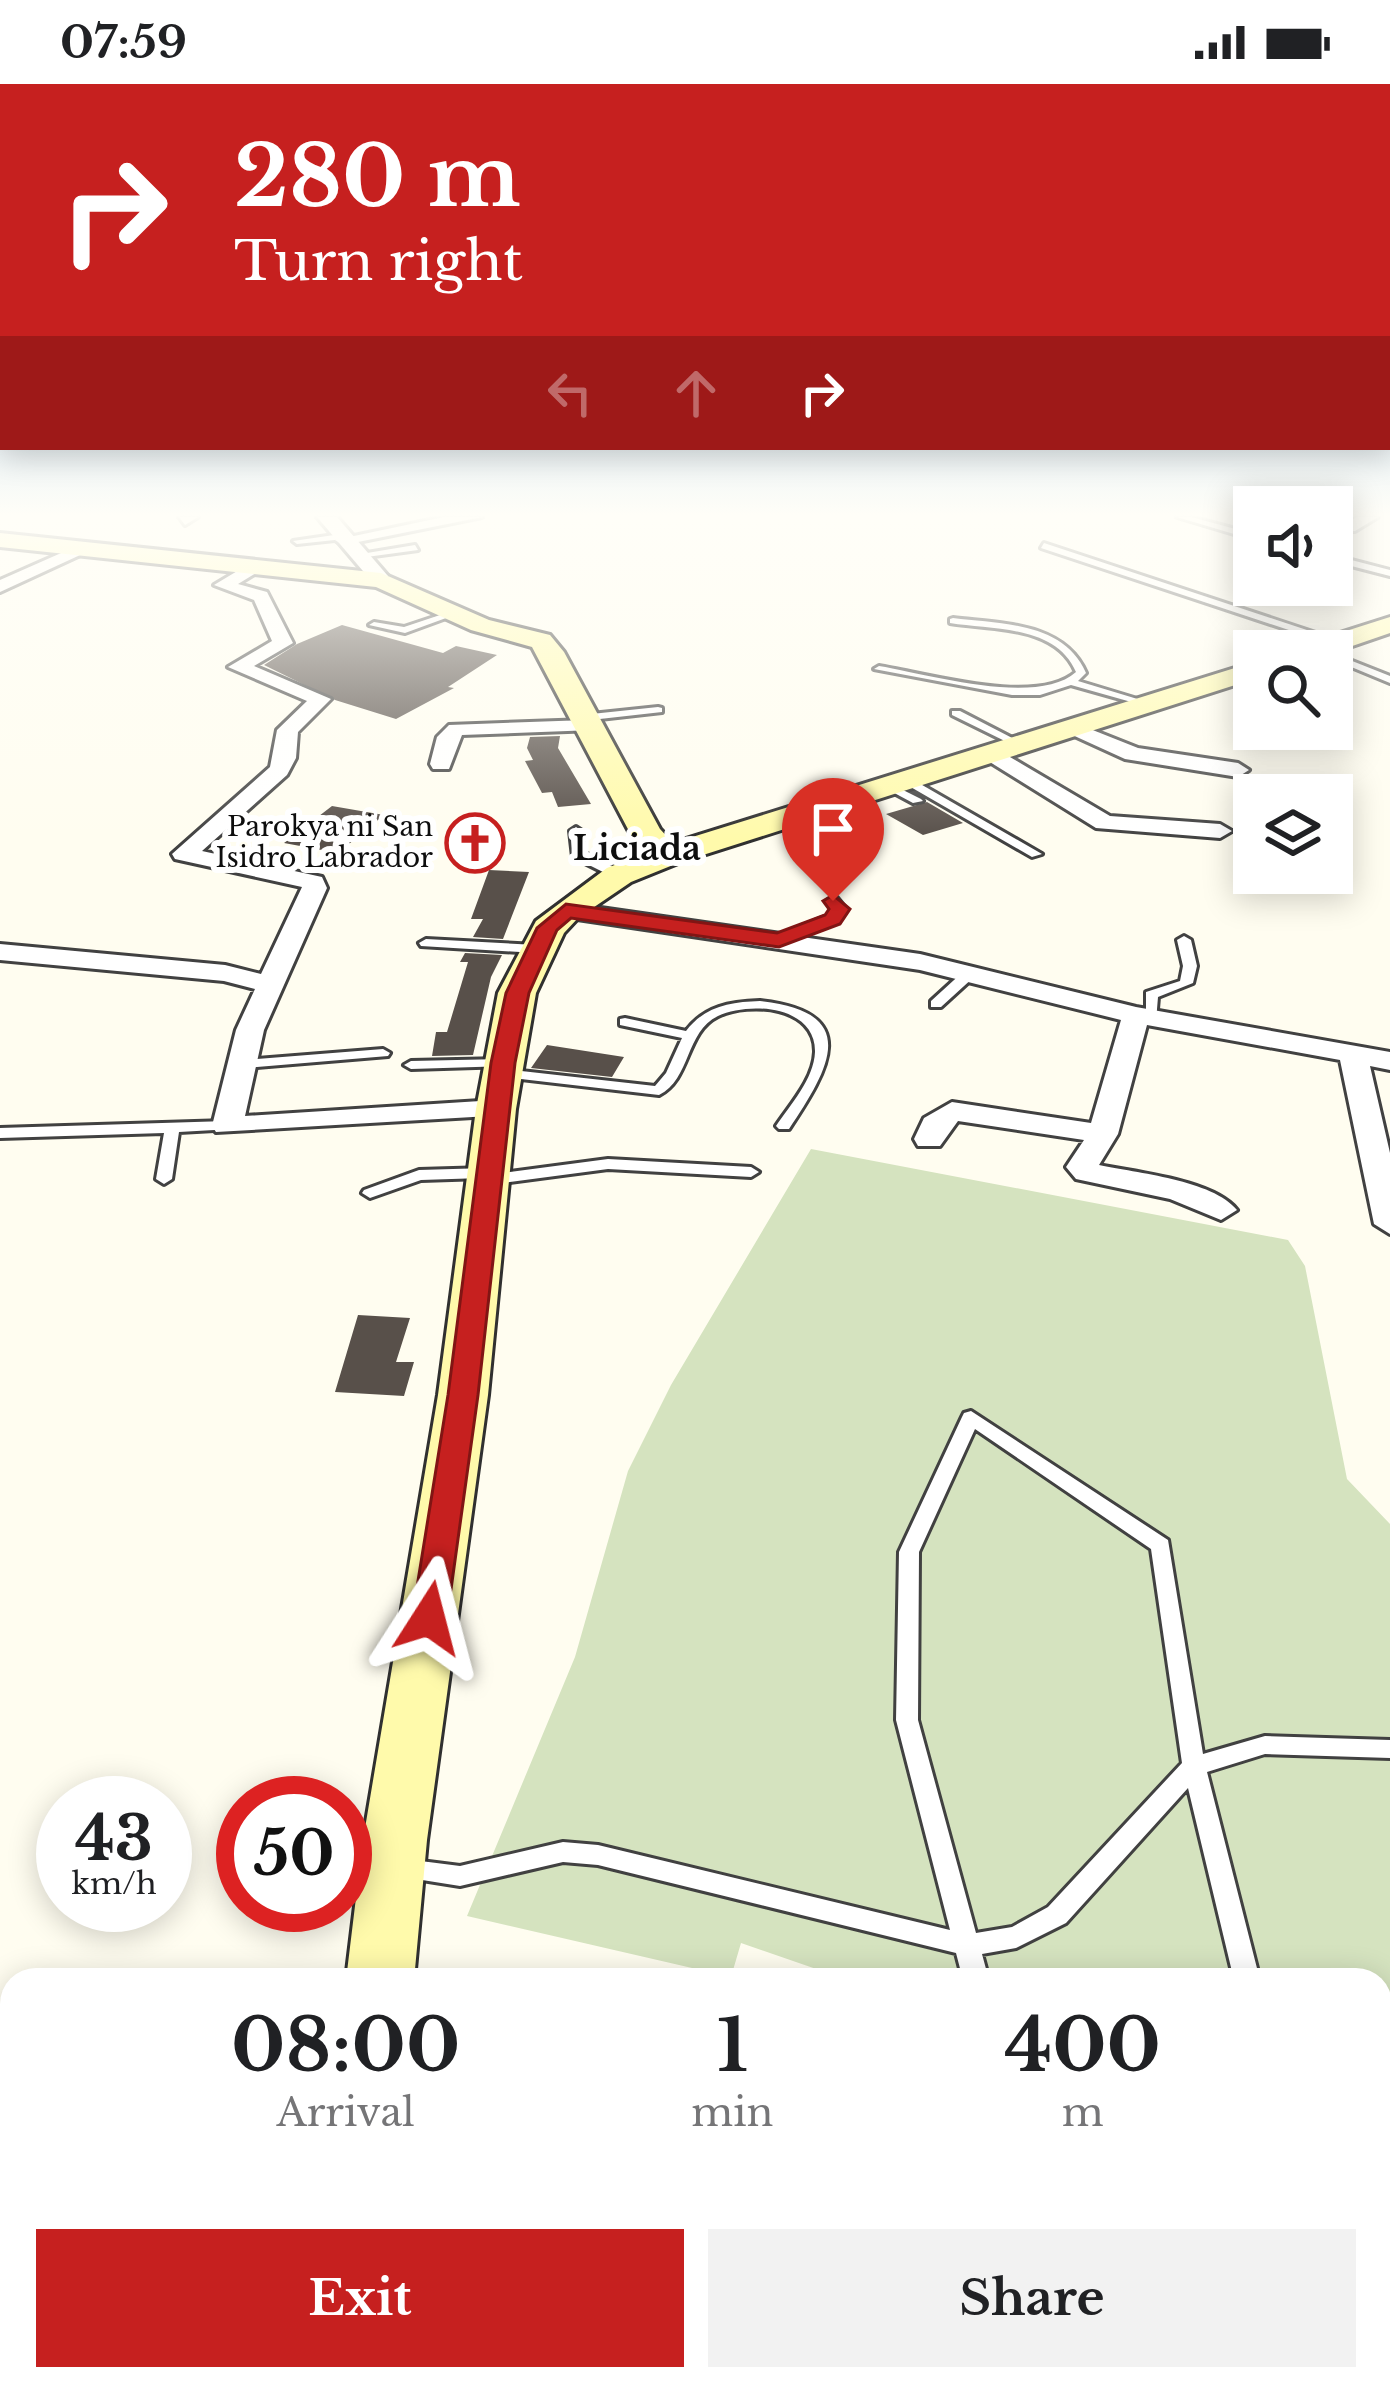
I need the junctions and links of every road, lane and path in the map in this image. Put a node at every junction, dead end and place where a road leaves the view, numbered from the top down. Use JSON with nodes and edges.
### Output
{"nodes":[{"id":1,"x":274,"y":625,"type":"edge"},
{"id":2,"x":421,"y":625,"type":"edge"},
{"id":3,"x":487,"y":625,"type":"edge"},
{"id":4,"x":977,"y":625,"type":"edge"},
{"id":5,"x":1390,"y":625,"type":"edge"},
{"id":6,"x":374,"y":626,"type":"dead end"},
{"id":7,"x":1353,"y":639,"type":"edge"},
{"id":8,"x":1353,"y":663,"type":"edge"},
{"id":9,"x":879,"y":669,"type":"dead end"},
{"id":10,"x":1233,"y":677,"type":"edge"},
{"id":11,"x":1390,"y":680,"type":"edge"},
{"id":12,"x":1071,"y":682,"type":"junction"},
{"id":13,"x":1149,"y":704,"type":"junction"},
{"id":14,"x":658,"y":710,"type":"dead end"},
{"id":15,"x":956,"y":712,"type":"dead end"},
{"id":16,"x":584,"y":722,"type":"junction"},
{"id":17,"x":1075,"y":729,"type":"junction"},
{"id":18,"x":1007,"y":749,"type":"junction"},
{"id":19,"x":441,"y":764,"type":"dead end"},
{"id":20,"x":1238,"y":770,"type":"dead end"},
{"id":21,"x":904,"y":789,"type":"junction"},
{"id":22,"x":786,"y":818,"type":"junction"},
{"id":23,"x":576,"y":831,"type":"dead end"},
{"id":24,"x":1220,"y":831,"type":"dead end"},
{"id":25,"x":828,"y":845,"type":"dead end"},
{"id":26,"x":1036,"y":854,"type":"dead end"},
{"id":27,"x":666,"y":856,"type":"junction"},
{"id":28,"x":619,"y":875,"type":"junction"},
{"id":29,"x":833,"y":901,"type":"dead end"},
{"id":30,"x":566,"y":911,"type":"junction"},
{"id":31,"x":779,"y":940,"type":"junction"},
{"id":32,"x":1184,"y":940,"type":"dead end"},
{"id":33,"x":426,"y":944,"type":"dead end"},
{"id":34,"x":536,"y":949,"type":"junction"},
{"id":35,"x":0,"y":952,"type":"edge"},
{"id":36,"x":970,"y":973,"type":"junction"},
{"id":37,"x":270,"y":985,"type":"junction"},
{"id":38,"x":937,"y":1004,"type":"dead end"},
{"id":39,"x":1143,"y":1016,"type":"junction"},
{"id":40,"x":625,"y":1022,"type":"dead end"},
{"id":41,"x":691,"y":1036,"type":"junction"},
{"id":42,"x":383,"y":1053,"type":"dead end"},
{"id":43,"x":1352,"y":1056,"type":"junction"},
{"id":44,"x":1390,"y":1061,"type":"edge"},
{"id":45,"x":244,"y":1064,"type":"junction"},
{"id":46,"x":411,"y":1065,"type":"dead end"},
{"id":47,"x":500,"y":1081,"type":"junction"},
{"id":48,"x":227,"y":1126,"type":"junction"},
{"id":49,"x":784,"y":1126,"type":"dead end"},
{"id":50,"x":172,"y":1128,"type":"junction"},
{"id":51,"x":0,"y":1133,"type":"edge"},
{"id":52,"x":1103,"y":1134,"type":"junction"},
{"id":53,"x":929,"y":1139,"type":"dead end"},
{"id":54,"x":751,"y":1172,"type":"dead end"},
{"id":55,"x":487,"y":1177,"type":"junction"},
{"id":56,"x":164,"y":1179,"type":"dead end"},
{"id":57,"x":370,"y":1193,"type":"dead end"},
{"id":58,"x":1220,"y":1210,"type":"dead end"},
{"id":59,"x":1390,"y":1224,"type":"edge"},
{"id":60,"x":1390,"y":1749,"type":"edge"},
{"id":61,"x":1194,"y":1766,"type":"junction"},
{"id":62,"x":392,"y":1868,"type":"junction"},
{"id":63,"x":968,"y":1945,"type":"junction"},
{"id":64,"x":381,"y":1968,"type":"edge"},
{"id":65,"x":973,"y":1968,"type":"edge"},
{"id":66,"x":1243,"y":1968,"type":"edge"}],
"edges":[{"from":1,"to":37,"type":"street"},
{"from":2,"to":6,"type":"lane"},
{"from":3,"to":16,"type":"main road"},
{"from":4,"to":12,"type":"lane"},
{"from":5,"to":7,"type":"main road"},
{"from":8,"to":11,"type":"lane"},
{"from":9,"to":12,"type":"lane"},
{"from":10,"to":13,"type":"main road"},
{"from":12,"to":13,"type":"lane"},
{"from":13,"to":17,"type":"main road"},
{"from":14,"to":16,"type":"lane"},
{"from":15,"to":18,"type":"lane"},
{"from":16,"to":19,"type":"street"},
{"from":16,"to":27,"type":"main road"},
{"from":17,"to":18,"type":"main road"},
{"from":17,"to":20,"type":"street"},
{"from":18,"to":21,"type":"main road"},
{"from":18,"to":24,"type":"street"},
{"from":21,"to":22,"type":"main road"},
{"from":21,"to":26,"type":"lane"},
{"from":22,"to":25,"type":"lane"},
{"from":22,"to":27,"type":"main road"},
{"from":23,"to":28,"type":"lane"},
{"from":27,"to":28,"type":"main road"},
{"from":28,"to":30,"type":"main road"},
{"from":29,"to":31,"type":"lane"},
{"from":30,"to":31,"type":"street"},
{"from":30,"to":34,"type":"main road"},
{"from":31,"to":36,"type":"street"},
{"from":32,"to":39,"type":"lane"},
{"from":33,"to":34,"type":"lane"},
{"from":34,"to":47,"type":"main road"},
{"from":35,"to":37,"type":"street"},
{"from":36,"to":38,"type":"lane"},
{"from":36,"to":39,"type":"street"},
{"from":37,"to":45,"type":"street"},
{"from":39,"to":43,"type":"street"},
{"from":39,"to":52,"type":"street"},
{"from":40,"to":41,"type":"lane"},
{"from":41,"to":47,"type":"lane"},
{"from":41,"to":49,"type":"lane"},
{"from":42,"to":45,"type":"lane"},
{"from":43,"to":44,"type":"street"},
{"from":43,"to":59,"type":"street"},
{"from":45,"to":48,"type":"street"},
{"from":46,"to":47,"type":"lane"},
{"from":47,"to":48,"type":"street"},
{"from":47,"to":55,"type":"main road"},
{"from":48,"to":50,"type":"lane"},
{"from":50,"to":51,"type":"lane"},
{"from":50,"to":56,"type":"lane"},
{"from":52,"to":53,"type":"street"},
{"from":52,"to":58,"type":"street"},
{"from":54,"to":55,"type":"lane"},
{"from":55,"to":57,"type":"lane"},
{"from":55,"to":62,"type":"main road"},
{"from":60,"to":61,"type":"lane"},
{"from":61,"to":63,"type":"lane"},
{"from":61,"to":63,"type":"lane"},
{"from":61,"to":66,"type":"lane"},
{"from":62,"to":63,"type":"lane"},
{"from":62,"to":64,"type":"main road"},
{"from":63,"to":65,"type":"lane"}]}
